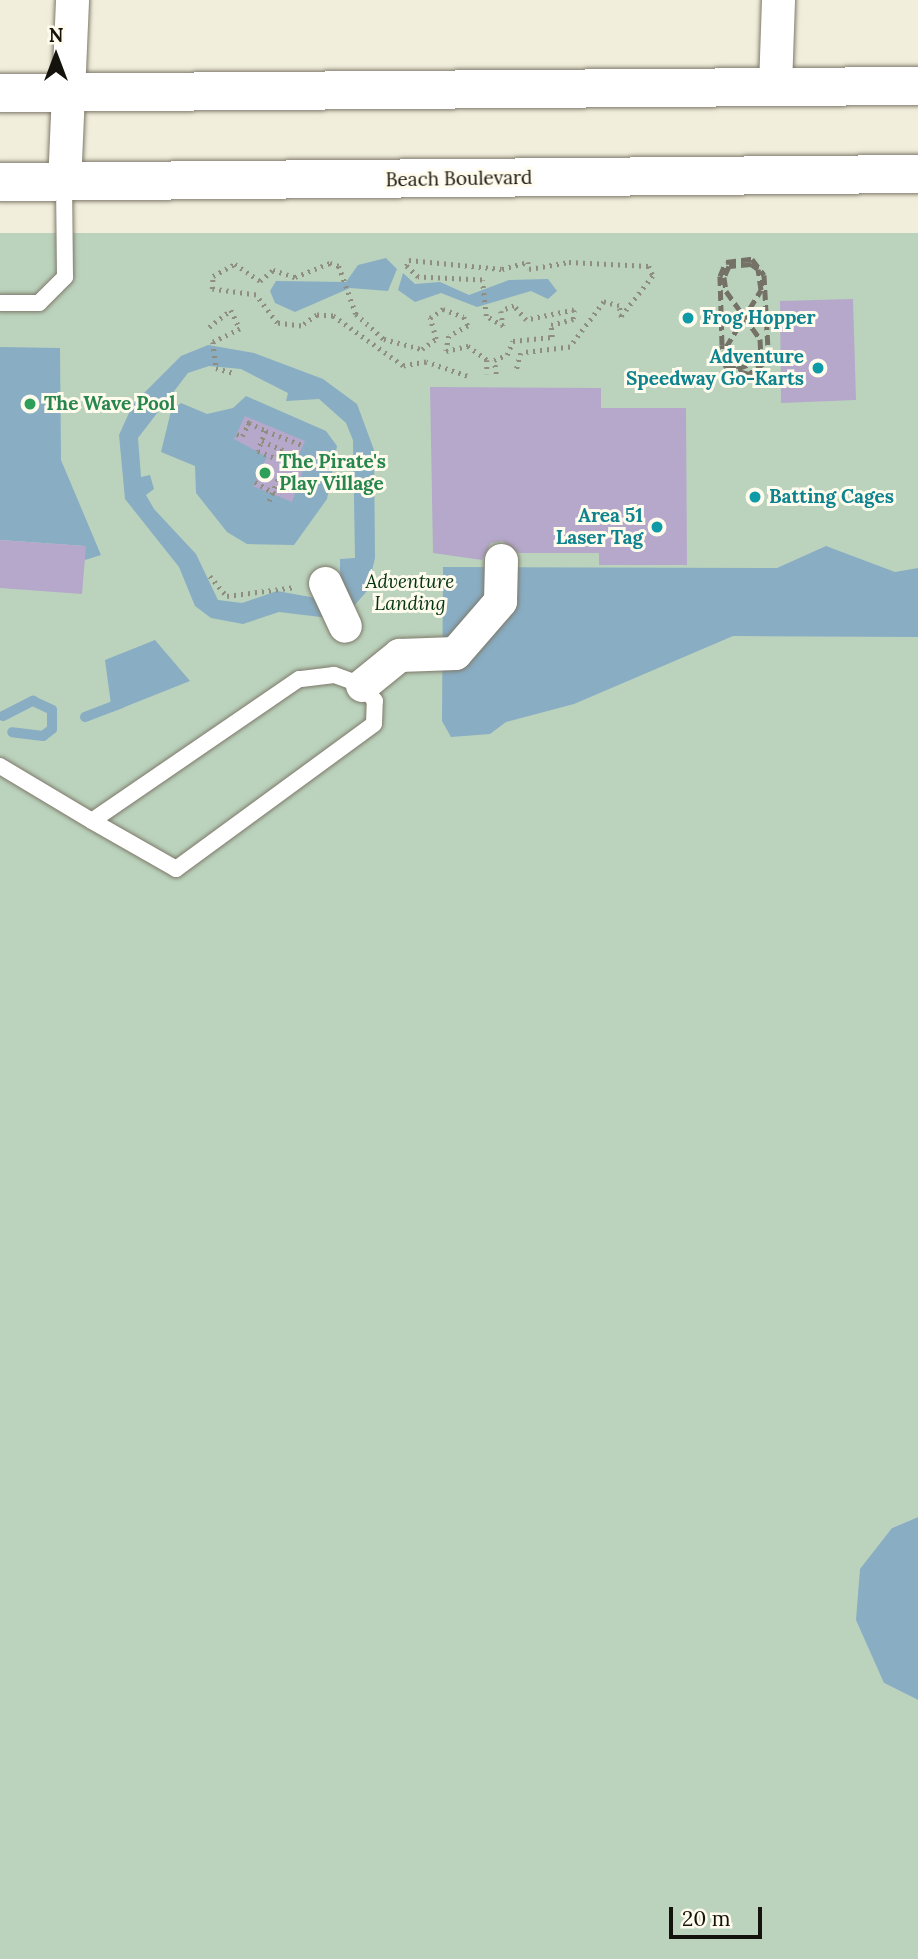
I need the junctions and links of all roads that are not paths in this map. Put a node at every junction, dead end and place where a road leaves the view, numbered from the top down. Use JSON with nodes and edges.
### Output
{"nodes":[{"id":1,"x":72,"y":0,"type":"edge"},
{"id":2,"x":778,"y":0,"type":"edge"},
{"id":3,"x":775,"y":86,"type":"junction"},
{"id":4,"x":918,"y":86,"type":"edge"},
{"id":5,"x":0,"y":93,"type":"edge"},
{"id":6,"x":72,"y":95,"type":"junction"},
{"id":7,"x":918,"y":174,"type":"edge"},
{"id":8,"x":0,"y":182,"type":"edge"},
{"id":9,"x":64,"y":184,"type":"junction"},
{"id":10,"x":0,"y":303,"type":"edge"},
{"id":11,"x":501,"y":560,"type":"dead end"},
{"id":12,"x":317,"y":586,"type":"road end"},
{"id":13,"x":345,"y":626,"type":"dead end"},
{"id":14,"x":362,"y":685,"type":"junction"},
{"id":15,"x":0,"y":766,"type":"edge"},
{"id":16,"x":93,"y":821,"type":"junction"}],
"edges":[{"from":1,"to":6,"type":"street"},
{"from":2,"to":3,"type":"street"},
{"from":3,"to":4,"type":"highway"},
{"from":3,"to":6,"type":"highway"},
{"from":5,"to":6,"type":"highway"},
{"from":6,"to":9,"type":"street"},
{"from":7,"to":9,"type":"highway","name":"Beach Boulevard"},
{"from":8,"to":9,"type":"highway","name":"Beach Boulevard"},
{"from":9,"to":10,"type":"lane"},
{"from":11,"to":14,"type":"street"},
{"from":12,"to":13,"type":"street"},
{"from":14,"to":16,"type":"lane"},
{"from":14,"to":16,"type":"lane"},
{"from":15,"to":16,"type":"lane"}]}
